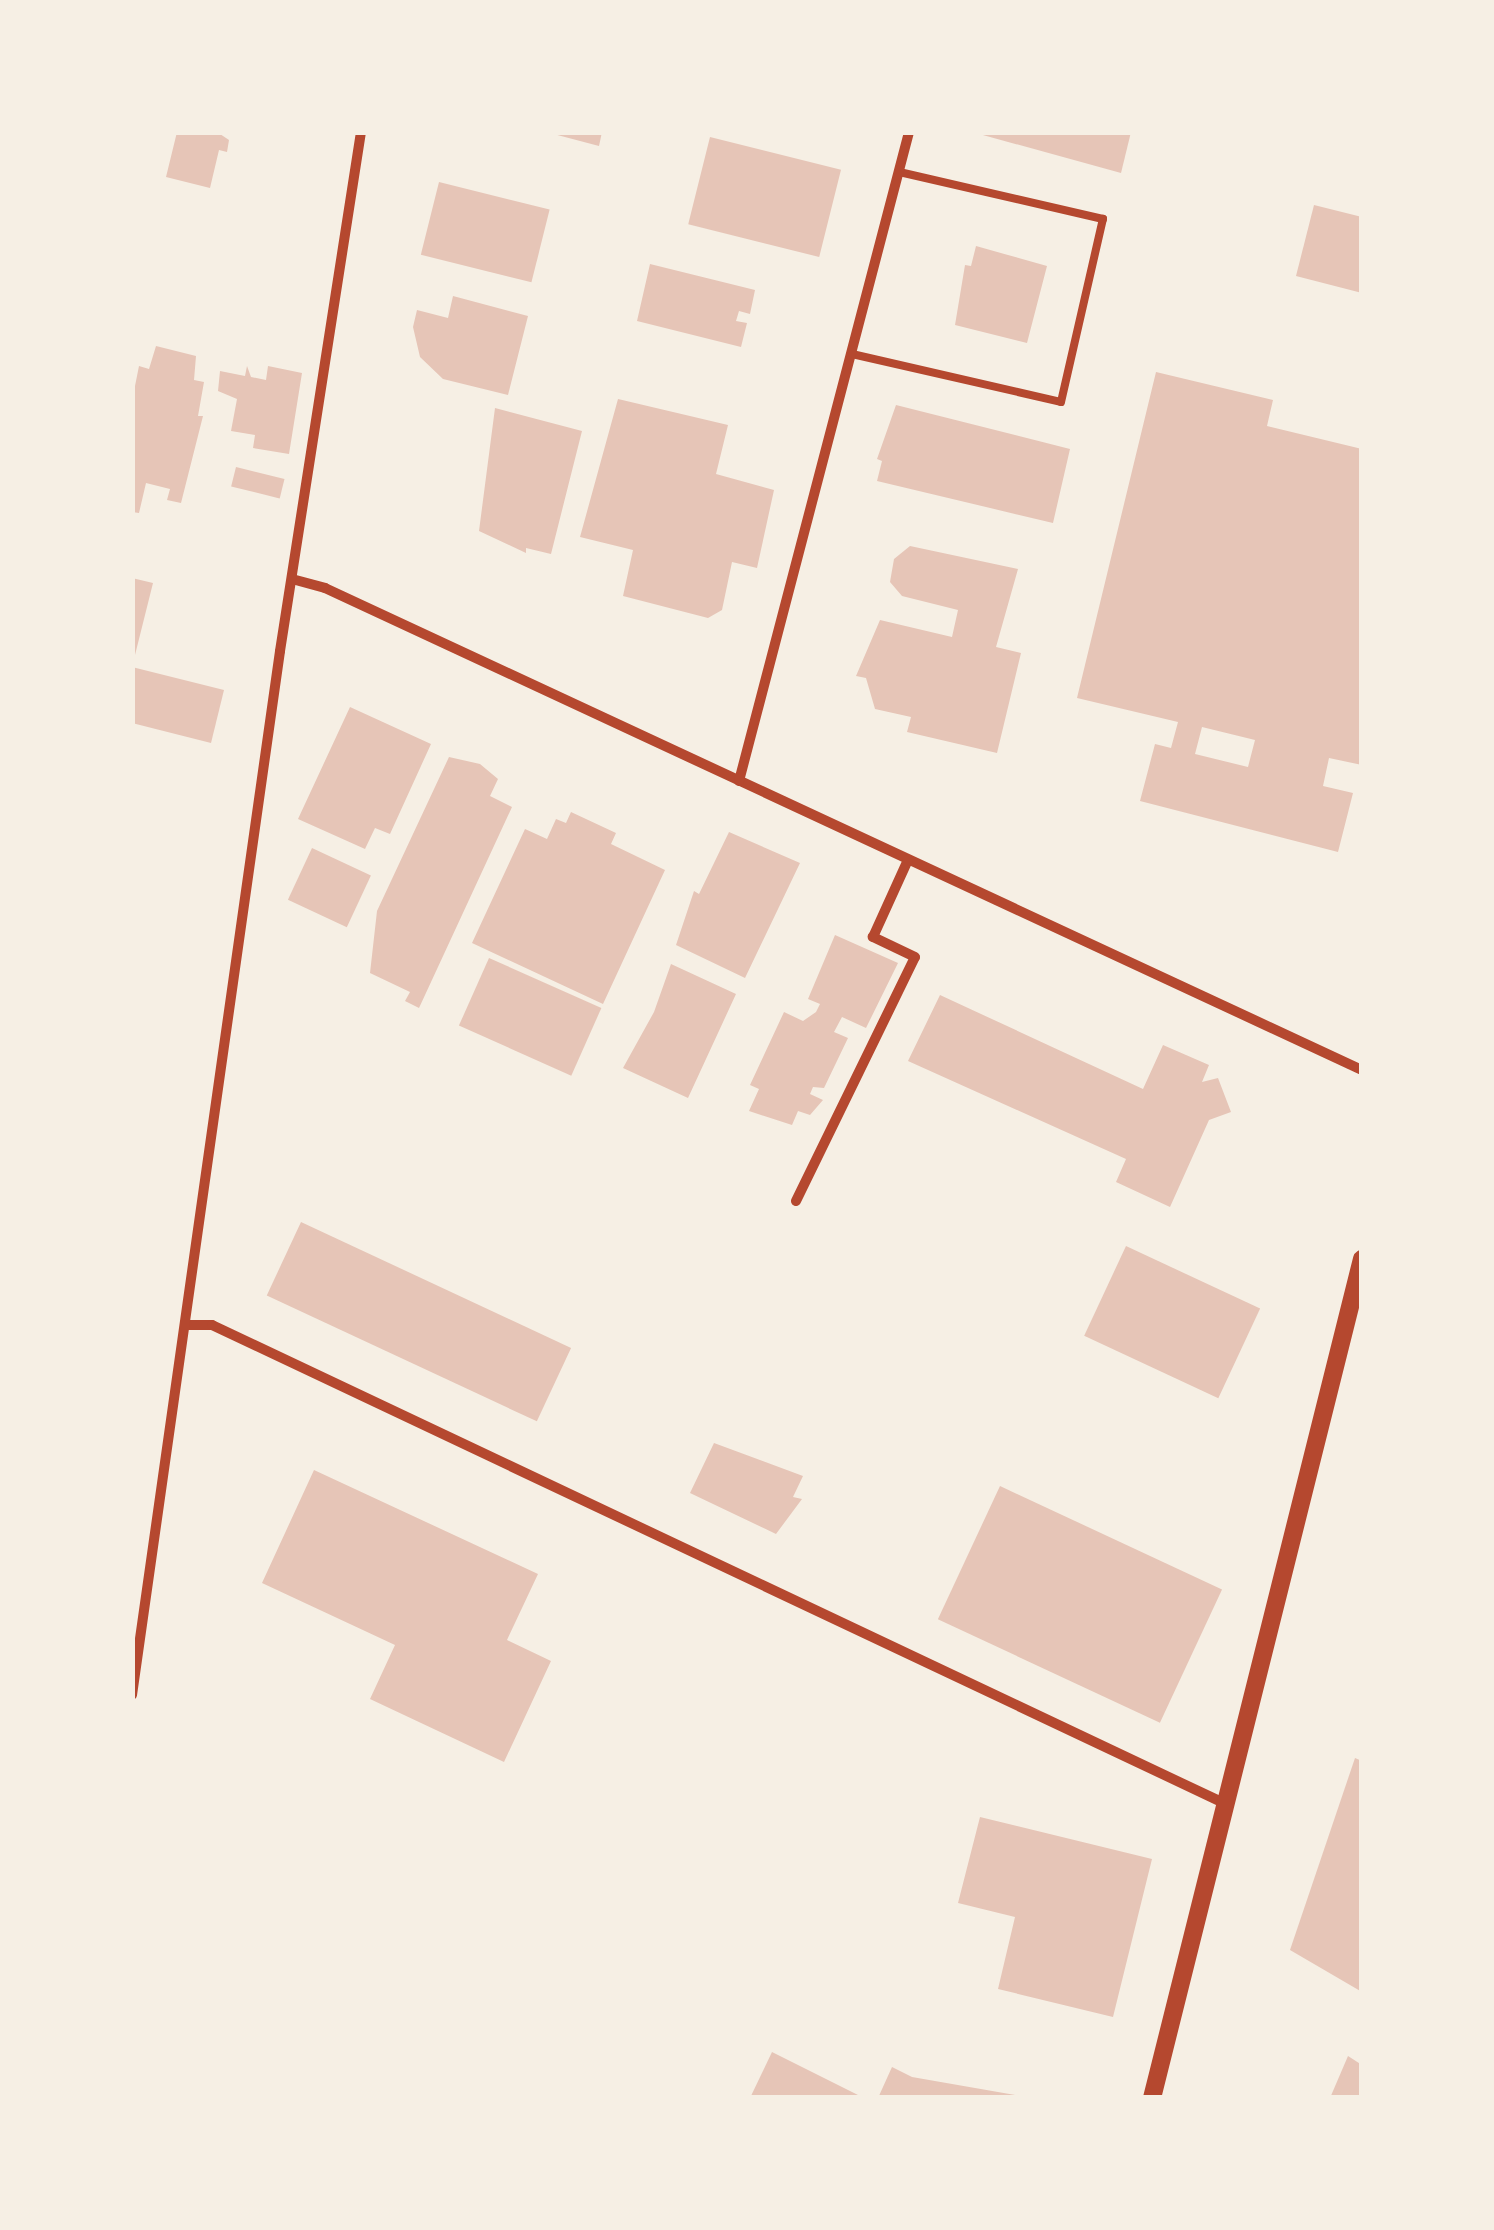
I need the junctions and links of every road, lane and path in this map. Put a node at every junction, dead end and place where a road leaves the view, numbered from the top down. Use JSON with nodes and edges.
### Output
{"nodes":[{"id":1,"x":362,"y":132,"type":"edge"},
{"id":2,"x":909,"y":132,"type":"edge"},
{"id":3,"x":899,"y":172,"type":"junction"},
{"id":4,"x":852,"y":354,"type":"junction"},
{"id":5,"x":292,"y":578,"type":"junction"},
{"id":6,"x":738,"y":781,"type":"junction"},
{"id":7,"x":908,"y":860,"type":"junction"},
{"id":8,"x":1362,"y":1070,"type":"edge"},
{"id":9,"x":796,"y":1201,"type":"dead end"},
{"id":10,"x":1362,"y":1260,"type":"edge"},
{"id":11,"x":186,"y":1325,"type":"junction"},
{"id":12,"x":132,"y":1695,"type":"edge"},
{"id":13,"x":1226,"y":1804,"type":"junction"},
{"id":14,"x":1152,"y":2098,"type":"edge"}],
"edges":[{"from":1,"to":5,"type":"street"},
{"from":2,"to":3,"type":"street"},
{"from":3,"to":4,"type":"street"},
{"from":3,"to":4,"type":"lane"},
{"from":4,"to":6,"type":"street"},
{"from":5,"to":6,"type":"street"},
{"from":5,"to":11,"type":"street"},
{"from":6,"to":7,"type":"street"},
{"from":7,"to":8,"type":"street"},
{"from":7,"to":9,"type":"street"},
{"from":10,"to":13,"type":"street"},
{"from":11,"to":12,"type":"street"},
{"from":11,"to":13,"type":"street"},
{"from":13,"to":14,"type":"street"}]}
